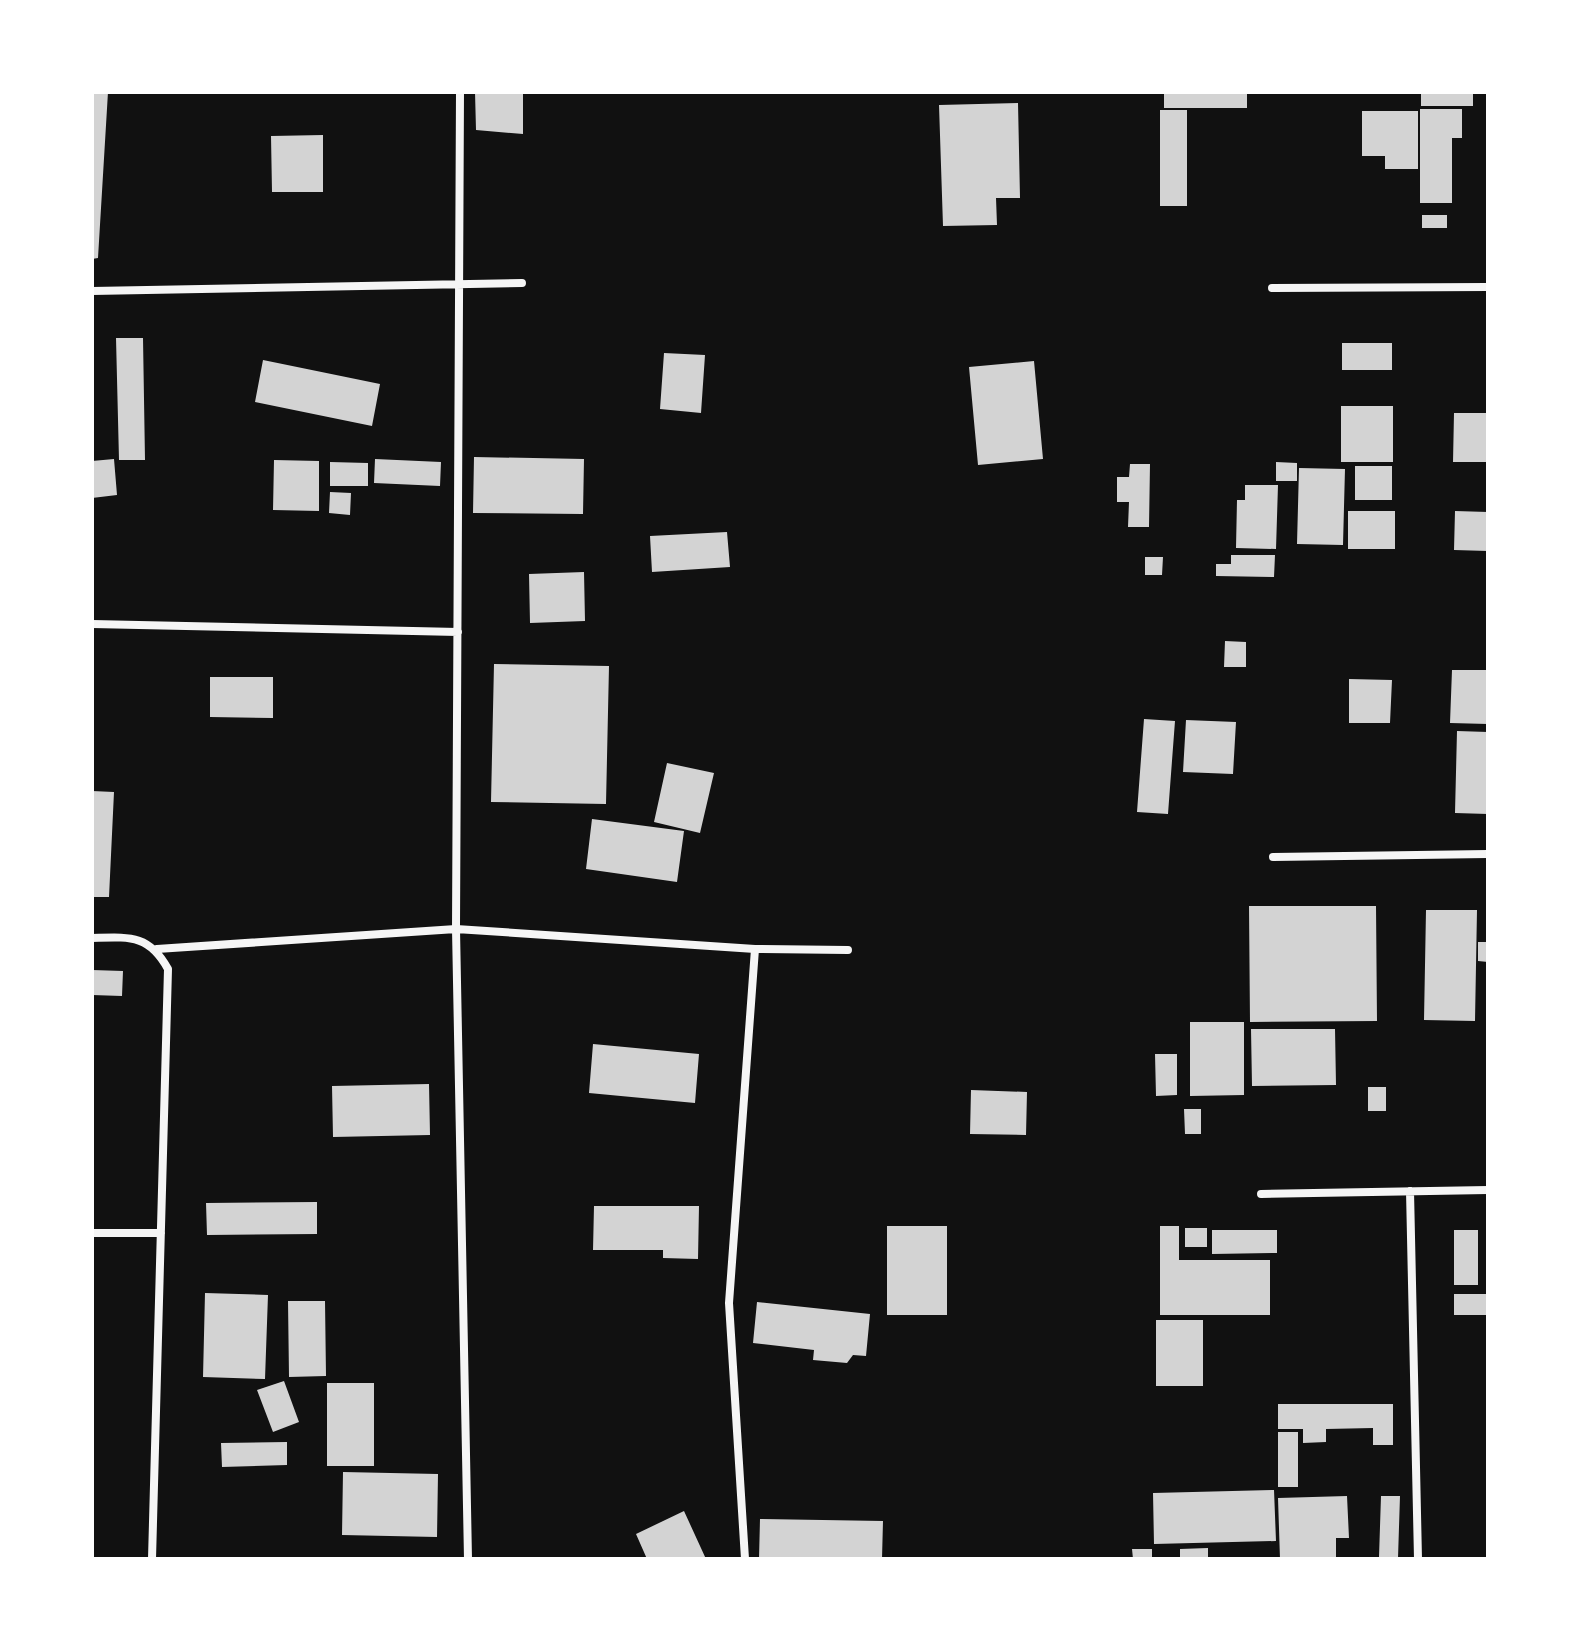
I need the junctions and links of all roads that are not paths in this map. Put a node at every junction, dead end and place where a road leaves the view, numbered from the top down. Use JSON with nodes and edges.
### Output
{"nodes":[{"id":1,"x":460,"y":92,"type":"edge"},
{"id":2,"x":522,"y":283,"type":"dead end"},
{"id":3,"x":460,"y":285,"type":"junction"},
{"id":4,"x":1488,"y":287,"type":"edge"},
{"id":5,"x":1272,"y":288,"type":"dead end"},
{"id":6,"x":92,"y":291,"type":"edge"},
{"id":7,"x":92,"y":624,"type":"edge"},
{"id":8,"x":458,"y":632,"type":"junction"},
{"id":9,"x":1488,"y":854,"type":"edge"},
{"id":10,"x":1273,"y":857,"type":"dead end"},
{"id":11,"x":456,"y":929,"type":"junction"},
{"id":12,"x":92,"y":938,"type":"edge"},
{"id":13,"x":157,"y":949,"type":"junction"},
{"id":14,"x":755,"y":949,"type":"junction"},
{"id":15,"x":848,"y":950,"type":"dead end"},
{"id":16,"x":1488,"y":1190,"type":"edge"},
{"id":17,"x":1410,"y":1191,"type":"junction"},
{"id":18,"x":1261,"y":1194,"type":"dead end"},
{"id":19,"x":92,"y":1233,"type":"edge"},
{"id":20,"x":161,"y":1233,"type":"junction"},
{"id":21,"x":152,"y":1559,"type":"edge"},
{"id":22,"x":468,"y":1559,"type":"edge"},
{"id":23,"x":745,"y":1559,"type":"edge"},
{"id":24,"x":1418,"y":1559,"type":"edge"}],
"edges":[{"from":1,"to":3,"type":"street"},
{"from":2,"to":3,"type":"street"},
{"from":3,"to":6,"type":"street"},
{"from":3,"to":8,"type":"street"},
{"from":4,"to":5,"type":"street"},
{"from":7,"to":8,"type":"street"},
{"from":8,"to":11,"type":"street"},
{"from":9,"to":10,"type":"street"},
{"from":11,"to":13,"type":"street"},
{"from":11,"to":14,"type":"street"},
{"from":11,"to":22,"type":"street"},
{"from":12,"to":13,"type":"street"},
{"from":13,"to":20,"type":"street"},
{"from":14,"to":15,"type":"street"},
{"from":14,"to":23,"type":"street"},
{"from":16,"to":17,"type":"street"},
{"from":17,"to":18,"type":"street"},
{"from":17,"to":24,"type":"street"},
{"from":19,"to":20,"type":"street"},
{"from":20,"to":21,"type":"street"}]}
